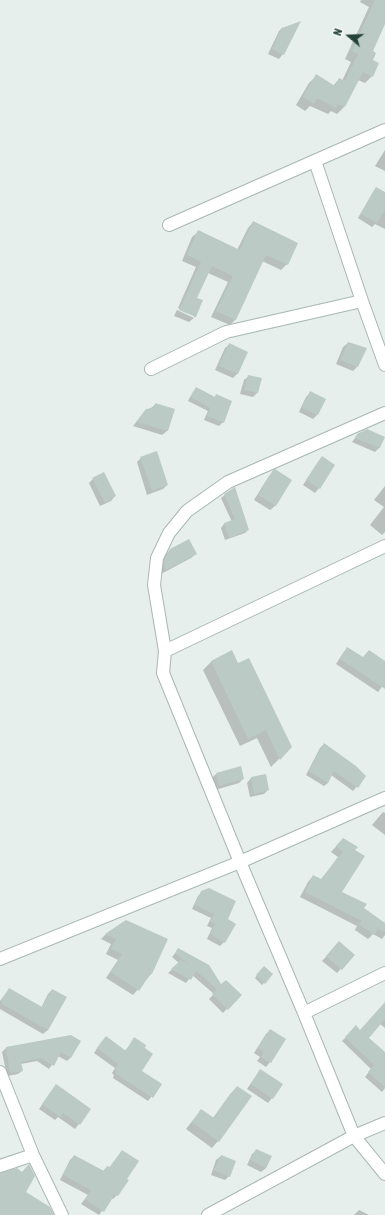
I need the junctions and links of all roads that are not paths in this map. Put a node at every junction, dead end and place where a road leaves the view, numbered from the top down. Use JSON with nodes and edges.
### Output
{"nodes":[{"id":1,"x":385,"y":130,"type":"edge"},
{"id":2,"x":315,"y":161,"type":"junction"},
{"id":3,"x":169,"y":225,"type":"dead end"},
{"id":4,"x":362,"y":301,"type":"junction"},
{"id":5,"x":385,"y":365,"type":"edge"},
{"id":6,"x":151,"y":369,"type":"dead end"},
{"id":7,"x":385,"y":413,"type":"edge"},
{"id":8,"x":385,"y":546,"type":"edge"},
{"id":9,"x":165,"y":651,"type":"junction"},
{"id":10,"x":385,"y":798,"type":"edge"},
{"id":11,"x":240,"y":862,"type":"junction"},
{"id":12,"x":0,"y":959,"type":"edge"},
{"id":13,"x":385,"y":973,"type":"edge"},
{"id":14,"x":304,"y":1013,"type":"junction"},
{"id":15,"x":0,"y":1072,"type":"edge"},
{"id":16,"x":385,"y":1123,"type":"edge"},
{"id":17,"x":354,"y":1136,"type":"junction"},
{"id":18,"x":33,"y":1155,"type":"junction"},
{"id":19,"x":0,"y":1166,"type":"edge"},
{"id":20,"x":385,"y":1174,"type":"edge"},
{"id":21,"x":62,"y":1215,"type":"edge"},
{"id":22,"x":208,"y":1215,"type":"edge"}],
"edges":[{"from":1,"to":2,"type":"street"},
{"from":2,"to":3,"type":"street"},
{"from":2,"to":4,"type":"street"},
{"from":4,"to":5,"type":"street"},
{"from":4,"to":6,"type":"street"},
{"from":7,"to":9,"type":"street"},
{"from":8,"to":9,"type":"street"},
{"from":9,"to":11,"type":"street"},
{"from":10,"to":11,"type":"street"},
{"from":11,"to":12,"type":"street"},
{"from":11,"to":14,"type":"street"},
{"from":13,"to":14,"type":"street"},
{"from":14,"to":17,"type":"street"},
{"from":15,"to":18,"type":"street"},
{"from":16,"to":17,"type":"street"},
{"from":17,"to":20,"type":"street"},
{"from":17,"to":22,"type":"street"},
{"from":18,"to":19,"type":"street"},
{"from":18,"to":21,"type":"street"}]}
